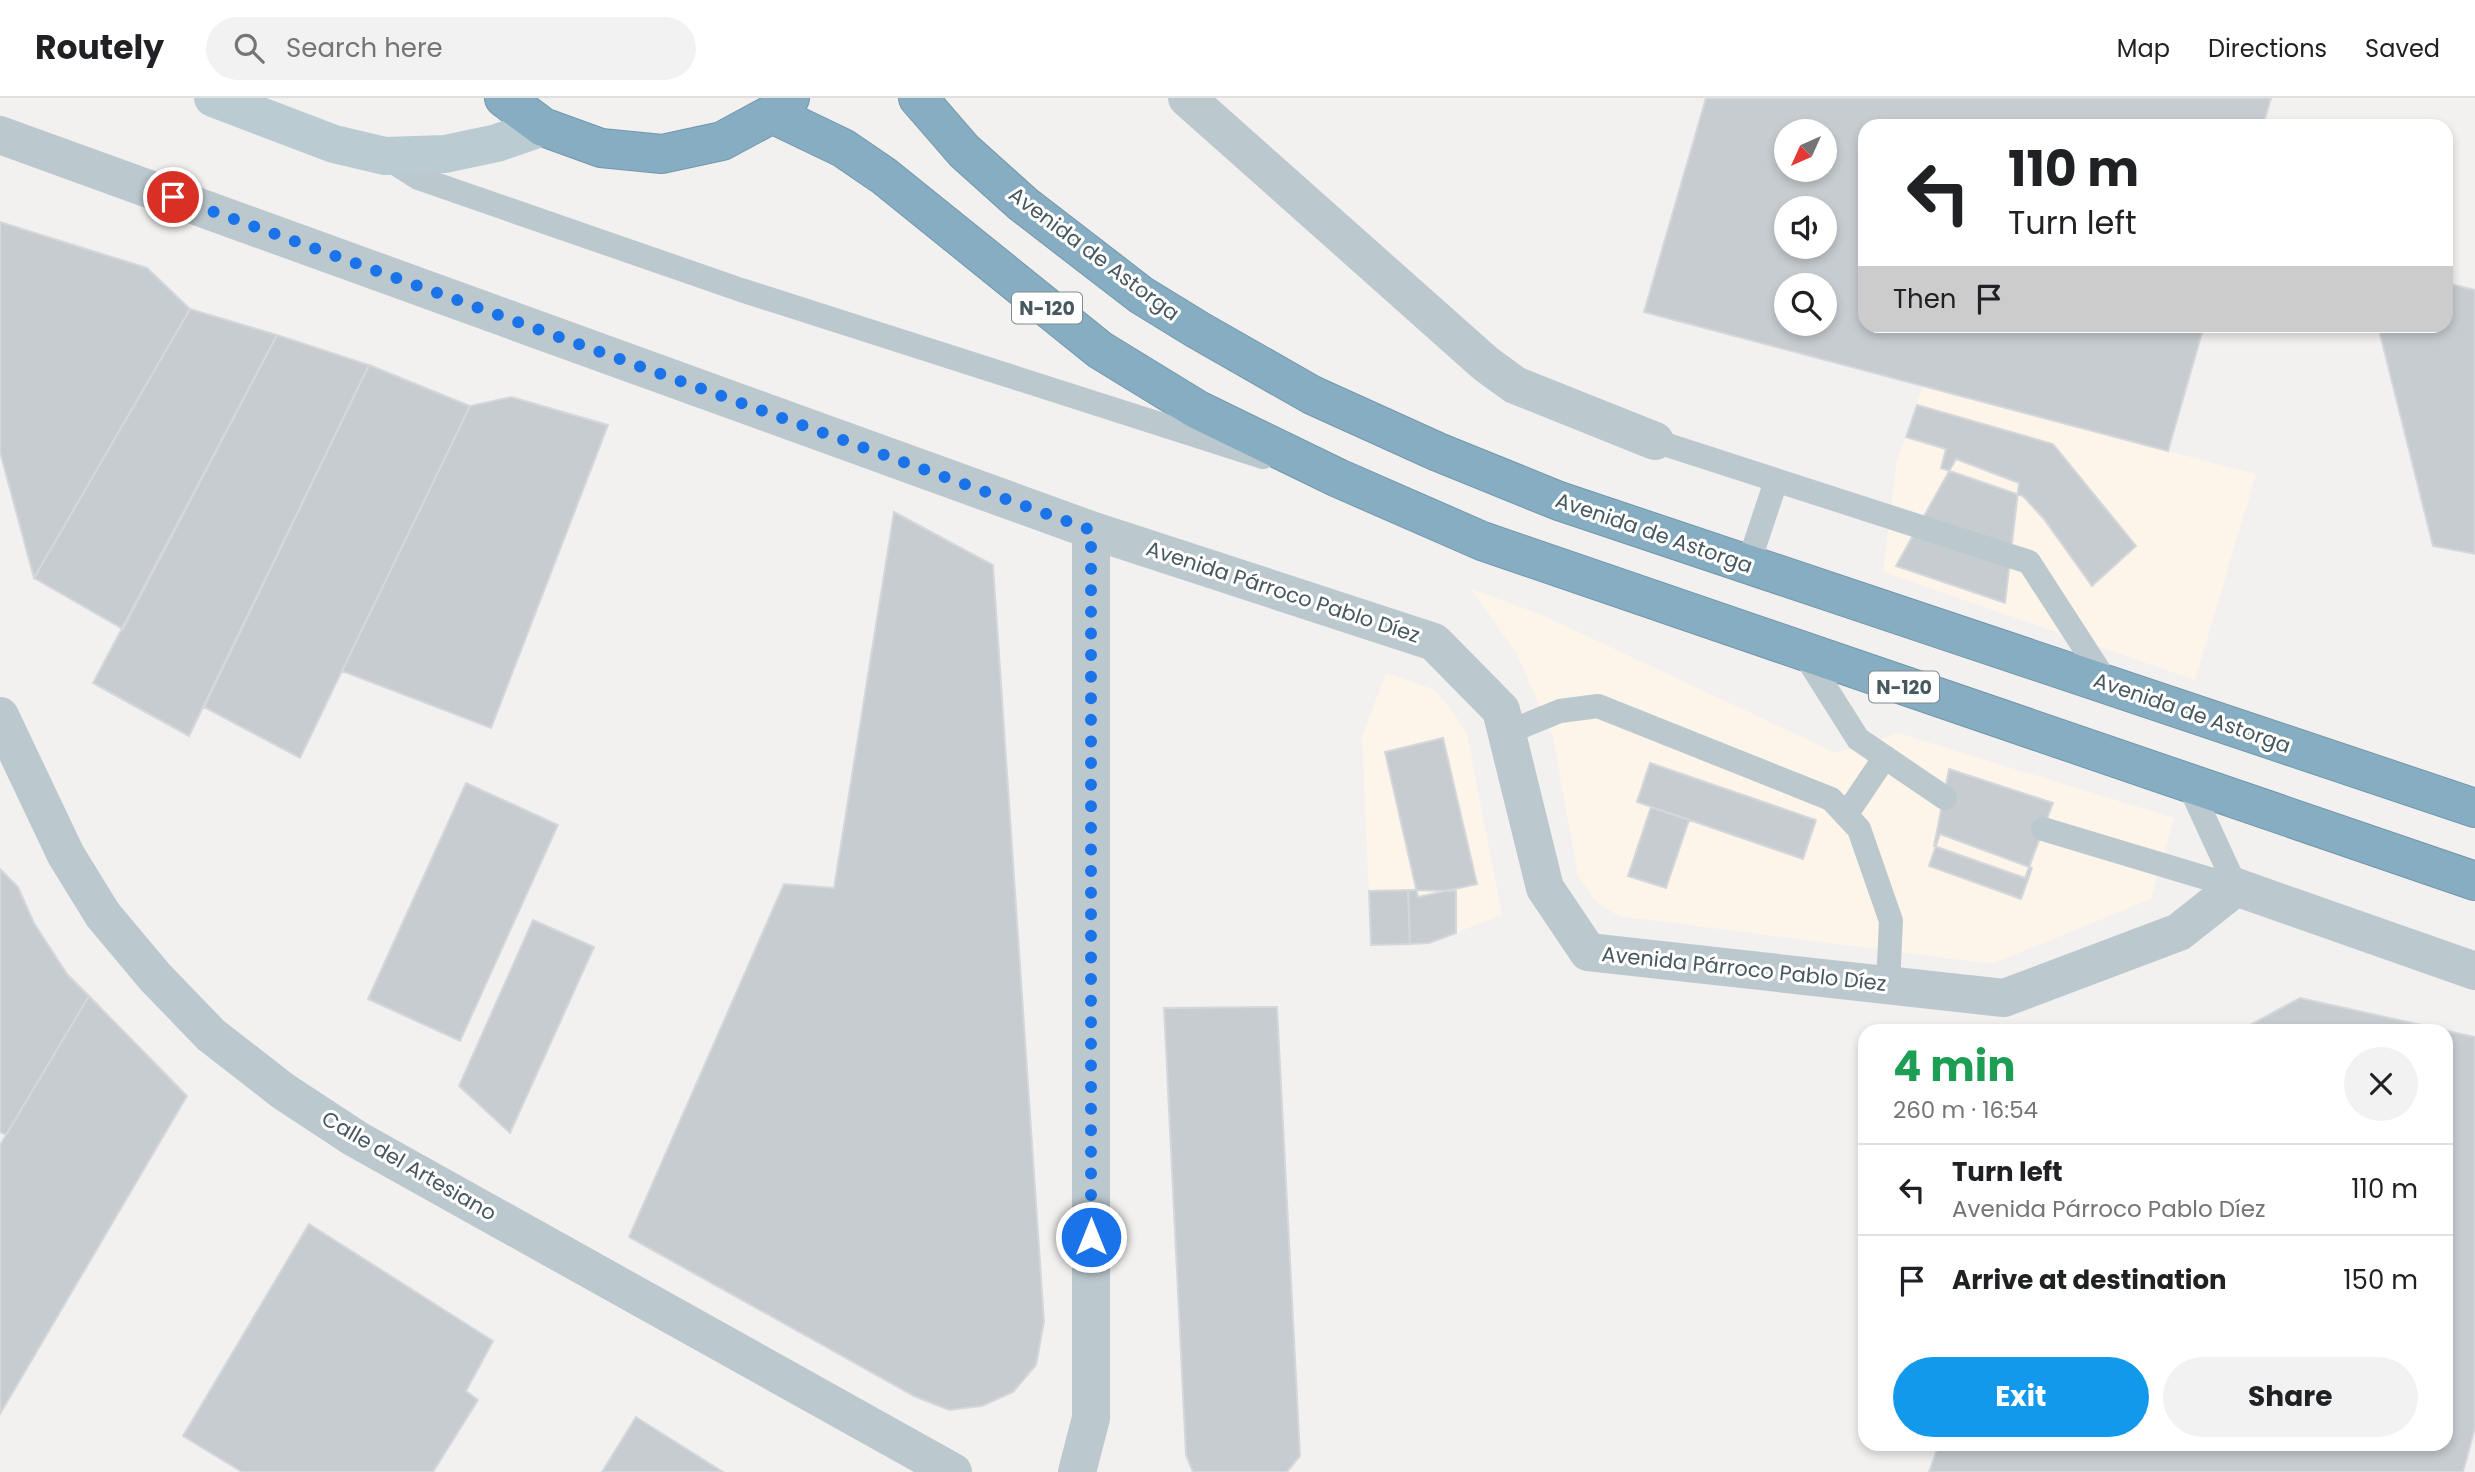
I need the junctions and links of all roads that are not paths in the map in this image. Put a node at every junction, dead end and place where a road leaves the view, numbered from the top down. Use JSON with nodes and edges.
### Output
{"nodes":[{"id":1,"x":213,"y":98,"type":"edge"},
{"id":2,"x":504,"y":98,"type":"edge"},
{"id":3,"x":918,"y":98,"type":"edge"},
{"id":4,"x":1187,"y":98,"type":"edge"},
{"id":5,"x":781,"y":106,"type":"edge"},
{"id":6,"x":542,"y":127,"type":"junction"},
{"id":7,"x":0,"y":135,"type":"edge"},
{"id":8,"x":385,"y":156,"type":"junction"},
{"id":9,"x":1655,"y":441,"type":"joint"},
{"id":10,"x":1338,"y":478,"type":"junction"},
{"id":11,"x":1776,"y":481,"type":"junction"},
{"id":12,"x":1091,"y":530,"type":"junction"},
{"id":13,"x":1748,"y":565,"type":"junction"},
{"id":14,"x":1803,"y":653,"type":"junction"},
{"id":15,"x":2109,"y":686,"type":"junction"},
{"id":16,"x":1,"y":723,"type":"edge"},
{"id":17,"x":1506,"y":733,"type":"junction"},
{"id":18,"x":1885,"y":757,"type":"junction"},
{"id":19,"x":2189,"y":785,"type":"junction"},
{"id":20,"x":1945,"y":798,"type":"dead end"},
{"id":21,"x":2475,"y":808,"type":"edge"},
{"id":22,"x":1846,"y":815,"type":"junction"},
{"id":23,"x":2043,"y":829,"type":"dead end"},
{"id":24,"x":2475,"y":881,"type":"edge"},
{"id":25,"x":2236,"y":887,"type":"junction"},
{"id":26,"x":2475,"y":971,"type":"edge"},
{"id":27,"x":1888,"y":985,"type":"junction"},
{"id":28,"x":953,"y":1472,"type":"edge"},
{"id":29,"x":1077,"y":1472,"type":"edge"}],
"edges":[{"from":1,"to":8,"type":"main road"},
{"from":2,"to":6,"type":"highway"},
{"from":3,"to":13,"type":"highway","name":"Avenida de Astorga"},
{"from":4,"to":9,"type":"street"},
{"from":5,"to":6,"type":"highway"},
{"from":5,"to":10,"type":"highway","number":"N-120"},
{"from":6,"to":8,"type":"main road"},
{"from":7,"to":12,"type":"street","name":"Avenida Párroco Pablo Díez"},
{"from":8,"to":10,"type":"lane"},
{"from":9,"to":11,"type":"lane"},
{"from":10,"to":14,"type":"highway","number":"N-120"},
{"from":11,"to":13,"type":"lane"},
{"from":11,"to":15,"type":"lane"},
{"from":12,"to":17,"type":"street","name":"Avenida Párroco Pablo Díez"},
{"from":12,"to":29,"type":"street"},
{"from":13,"to":15,"type":"highway","name":"Avenida de Astorga"},
{"from":14,"to":18,"type":"lane"},
{"from":14,"to":19,"type":"highway","number":"N-120"},
{"from":15,"to":21,"type":"highway","name":"Avenida de Astorga"},
{"from":16,"to":28,"type":"street","name":"Calle del Artesiano"},
{"from":17,"to":22,"type":"lane"},
{"from":17,"to":27,"type":"street","name":"Avenida Párroco Pablo Díez"},
{"from":18,"to":20,"type":"lane"},
{"from":18,"to":22,"type":"lane"},
{"from":19,"to":24,"type":"highway","number":"N-120"},
{"from":19,"to":25,"type":"lane"},
{"from":22,"to":27,"type":"lane"},
{"from":23,"to":25,"type":"lane"},
{"from":25,"to":26,"type":"street"},
{"from":25,"to":27,"type":"street","name":"Avenida Párroco Pablo Díez"}]}
